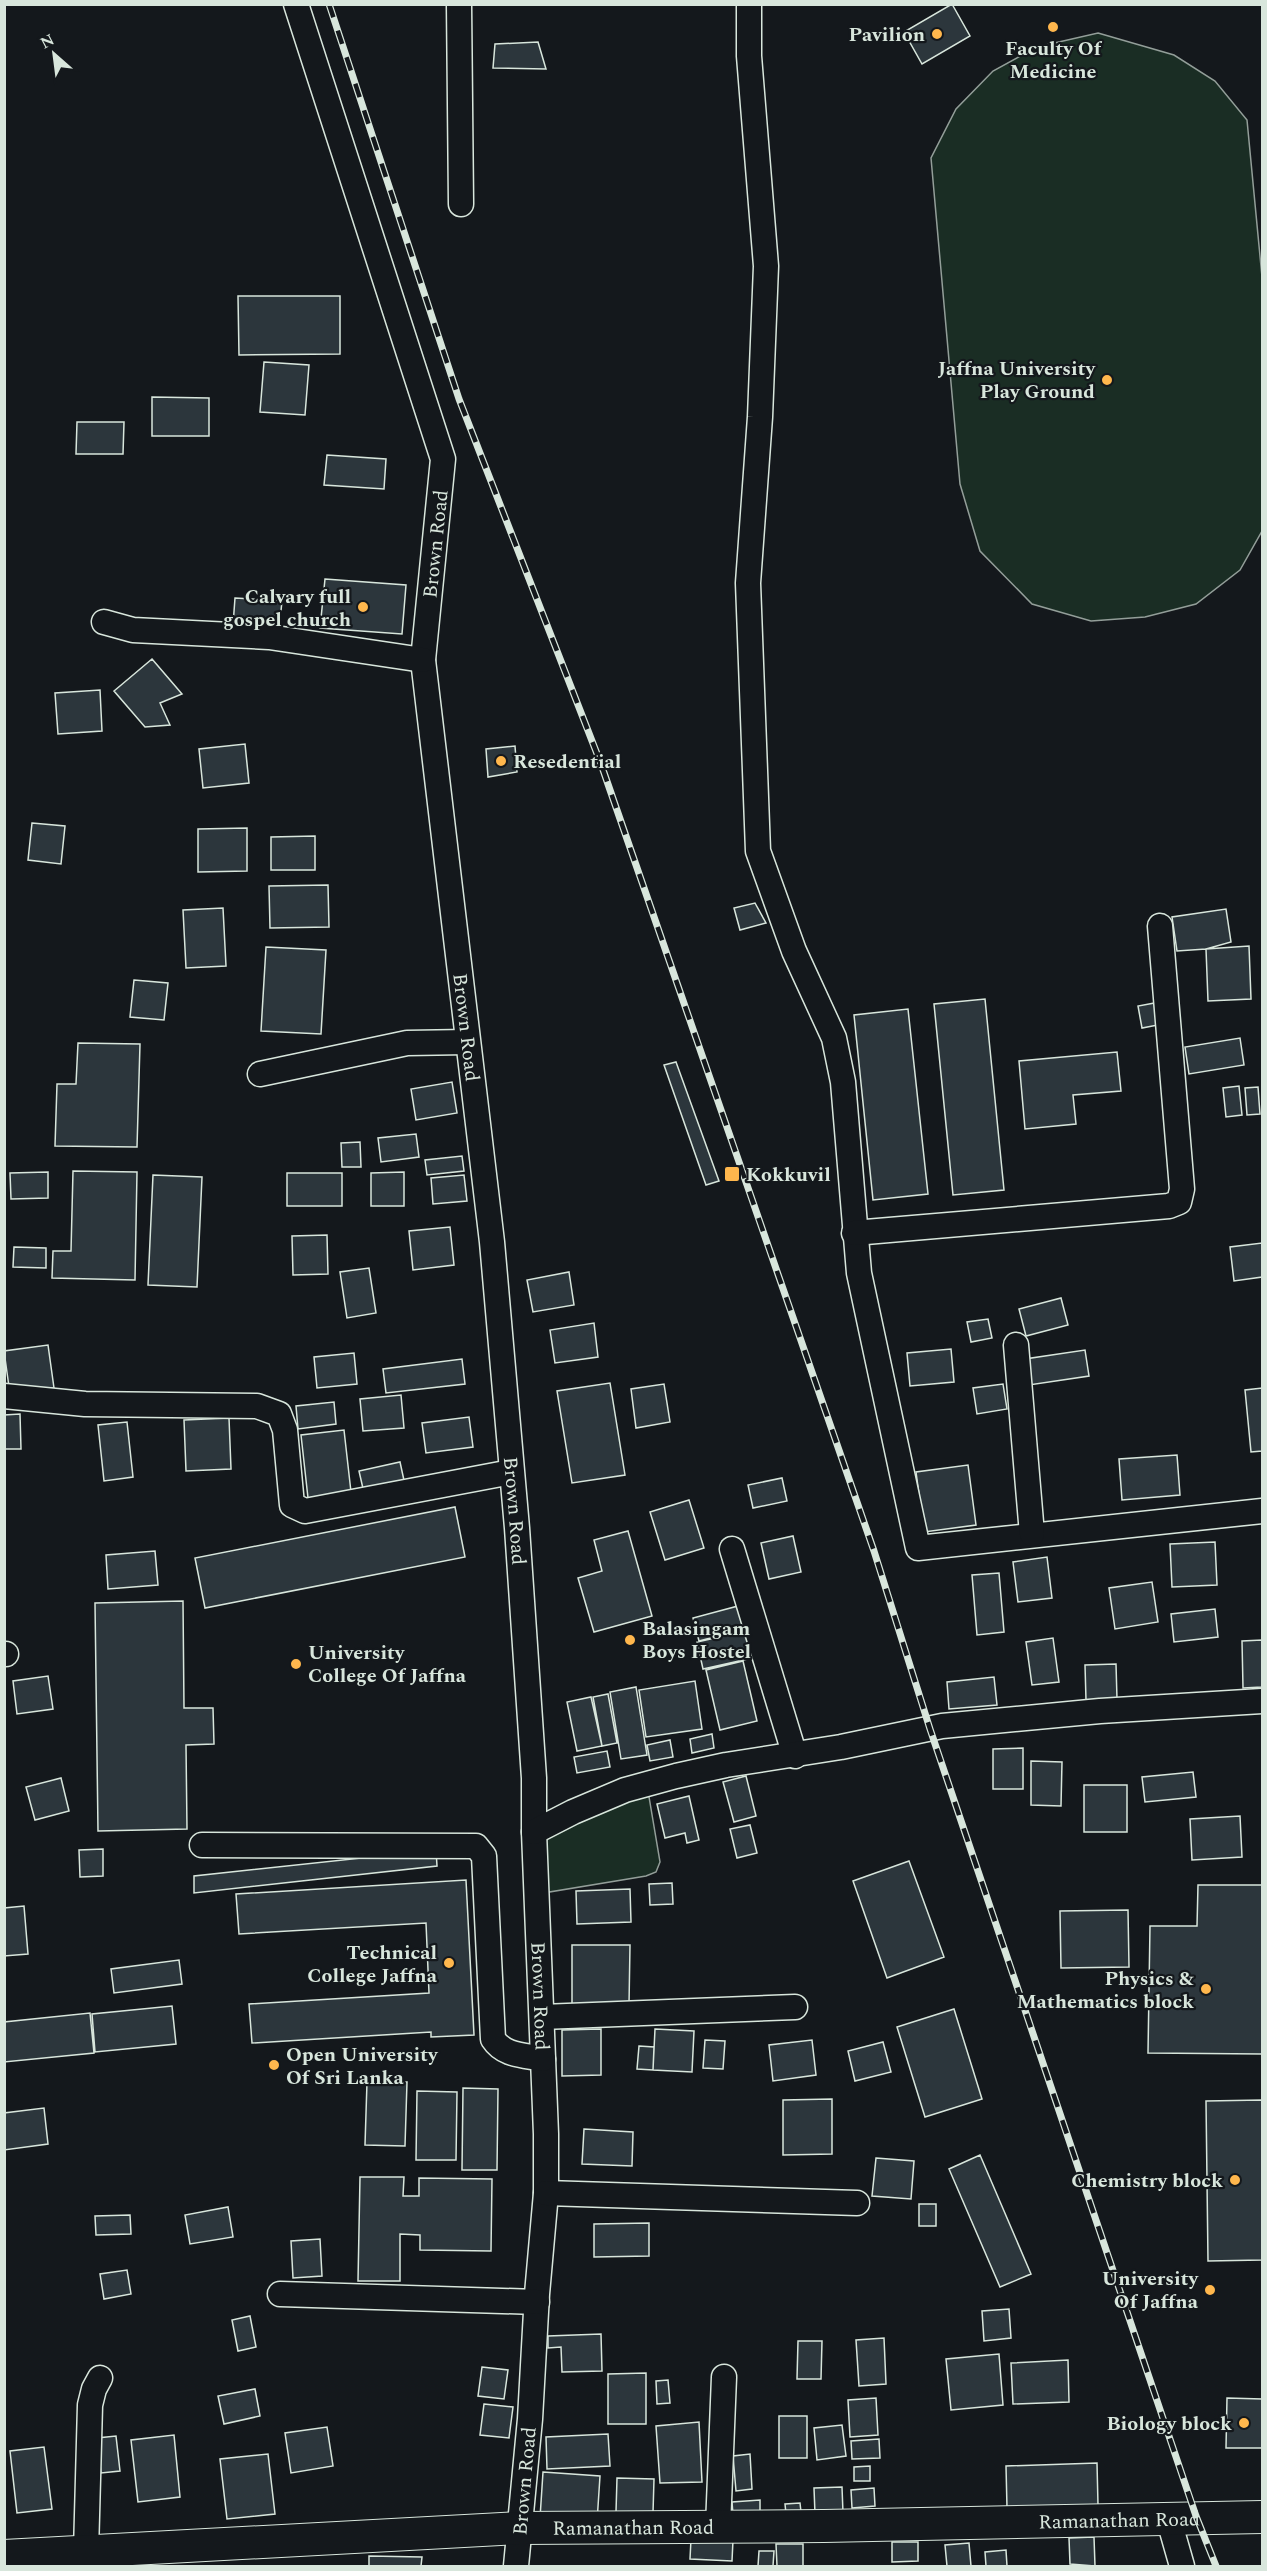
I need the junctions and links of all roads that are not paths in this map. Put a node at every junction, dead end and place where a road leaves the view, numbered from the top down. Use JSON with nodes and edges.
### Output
{"nodes":[{"id":1,"x":296,"y":4,"type":"edge"},
{"id":2,"x":459,"y":4,"type":"edge"},
{"id":3,"x":749,"y":4,"type":"edge"},
{"id":4,"x":461,"y":204,"type":"dead end"},
{"id":5,"x":104,"y":621,"type":"dead end"},
{"id":6,"x":423,"y":660,"type":"junction"},
{"id":7,"x":1160,"y":926,"type":"dead end"},
{"id":8,"x":467,"y":1042,"type":"junction"},
{"id":9,"x":260,"y":1074,"type":"dead end"},
{"id":10,"x":854,"y":1233,"type":"junction"},
{"id":11,"x":1016,"y":1345,"type":"dead end"},
{"id":12,"x":4,"y":1396,"type":"edge"},
{"id":13,"x":511,"y":1472,"type":"junction"},
{"id":14,"x":1263,"y":1511,"type":"edge"},
{"id":15,"x":1032,"y":1534,"type":"junction"},
{"id":16,"x":732,"y":1549,"type":"dead end"},
{"id":17,"x":1263,"y":1701,"type":"edge"},
{"id":18,"x":795,"y":1756,"type":"junction"},
{"id":19,"x":534,"y":1832,"type":"junction"},
{"id":20,"x":202,"y":1845,"type":"dead end"},
{"id":21,"x":795,"y":2007,"type":"dead end"},
{"id":22,"x":542,"y":2018,"type":"junction"},
{"id":23,"x":543,"y":2059,"type":"junction"},
{"id":24,"x":546,"y":2193,"type":"junction"},
{"id":25,"x":857,"y":2203,"type":"dead end"},
{"id":26,"x":280,"y":2294,"type":"dead end"},
{"id":27,"x":537,"y":2302,"type":"junction"},
{"id":28,"x":724,"y":2377,"type":"dead end"},
{"id":29,"x":100,"y":2378,"type":"dead end"},
{"id":30,"x":1168,"y":2517,"type":"junction"},
{"id":31,"x":1263,"y":2517,"type":"edge"},
{"id":32,"x":718,"y":2527,"type":"junction"},
{"id":33,"x":520,"y":2528,"type":"junction"},
{"id":34,"x":4,"y":2556,"type":"edge"},
{"id":35,"x":69,"y":2557,"type":"edge"},
{"id":36,"x":516,"y":2566,"type":"edge"},
{"id":37,"x":1182,"y":2566,"type":"edge"}],
"edges":[{"from":1,"to":6,"type":"street","name":"Brown Road"},
{"from":2,"to":4,"type":"street"},
{"from":3,"to":10,"type":"street"},
{"from":5,"to":6,"type":"street"},
{"from":6,"to":8,"type":"street","name":"Brown Road"},
{"from":7,"to":10,"type":"street"},
{"from":8,"to":9,"type":"street"},
{"from":8,"to":13,"type":"street","name":"Brown Road"},
{"from":10,"to":15,"type":"street"},
{"from":11,"to":15,"type":"street"},
{"from":12,"to":13,"type":"street"},
{"from":13,"to":19,"type":"street","name":"Brown Road"},
{"from":14,"to":15,"type":"street"},
{"from":16,"to":18,"type":"street"},
{"from":17,"to":18,"type":"street"},
{"from":18,"to":19,"type":"street"},
{"from":19,"to":22,"type":"street","name":"Brown Road"},
{"from":20,"to":23,"type":"street"},
{"from":21,"to":22,"type":"street"},
{"from":22,"to":23,"type":"street","name":"Brown Road"},
{"from":23,"to":24,"type":"street","name":"Brown Road"},
{"from":24,"to":25,"type":"street"},
{"from":24,"to":27,"type":"street","name":"Brown Road"},
{"from":26,"to":27,"type":"street"},
{"from":27,"to":33,"type":"street","name":"Brown Road"},
{"from":28,"to":32,"type":"street"},
{"from":29,"to":35,"type":"street"},
{"from":30,"to":31,"type":"main road","name":"Ramanathan Road"},
{"from":30,"to":32,"type":"main road","name":"Ramanathan Road"},
{"from":30,"to":37,"type":"street"},
{"from":32,"to":33,"type":"main road","name":"Ramanathan Road"},
{"from":33,"to":35,"type":"main road","name":"Ramanathan Road"},
{"from":33,"to":36,"type":"street","name":"Brown Road"},
{"from":34,"to":35,"type":"main road","name":"Ramanathan Road"}]}
